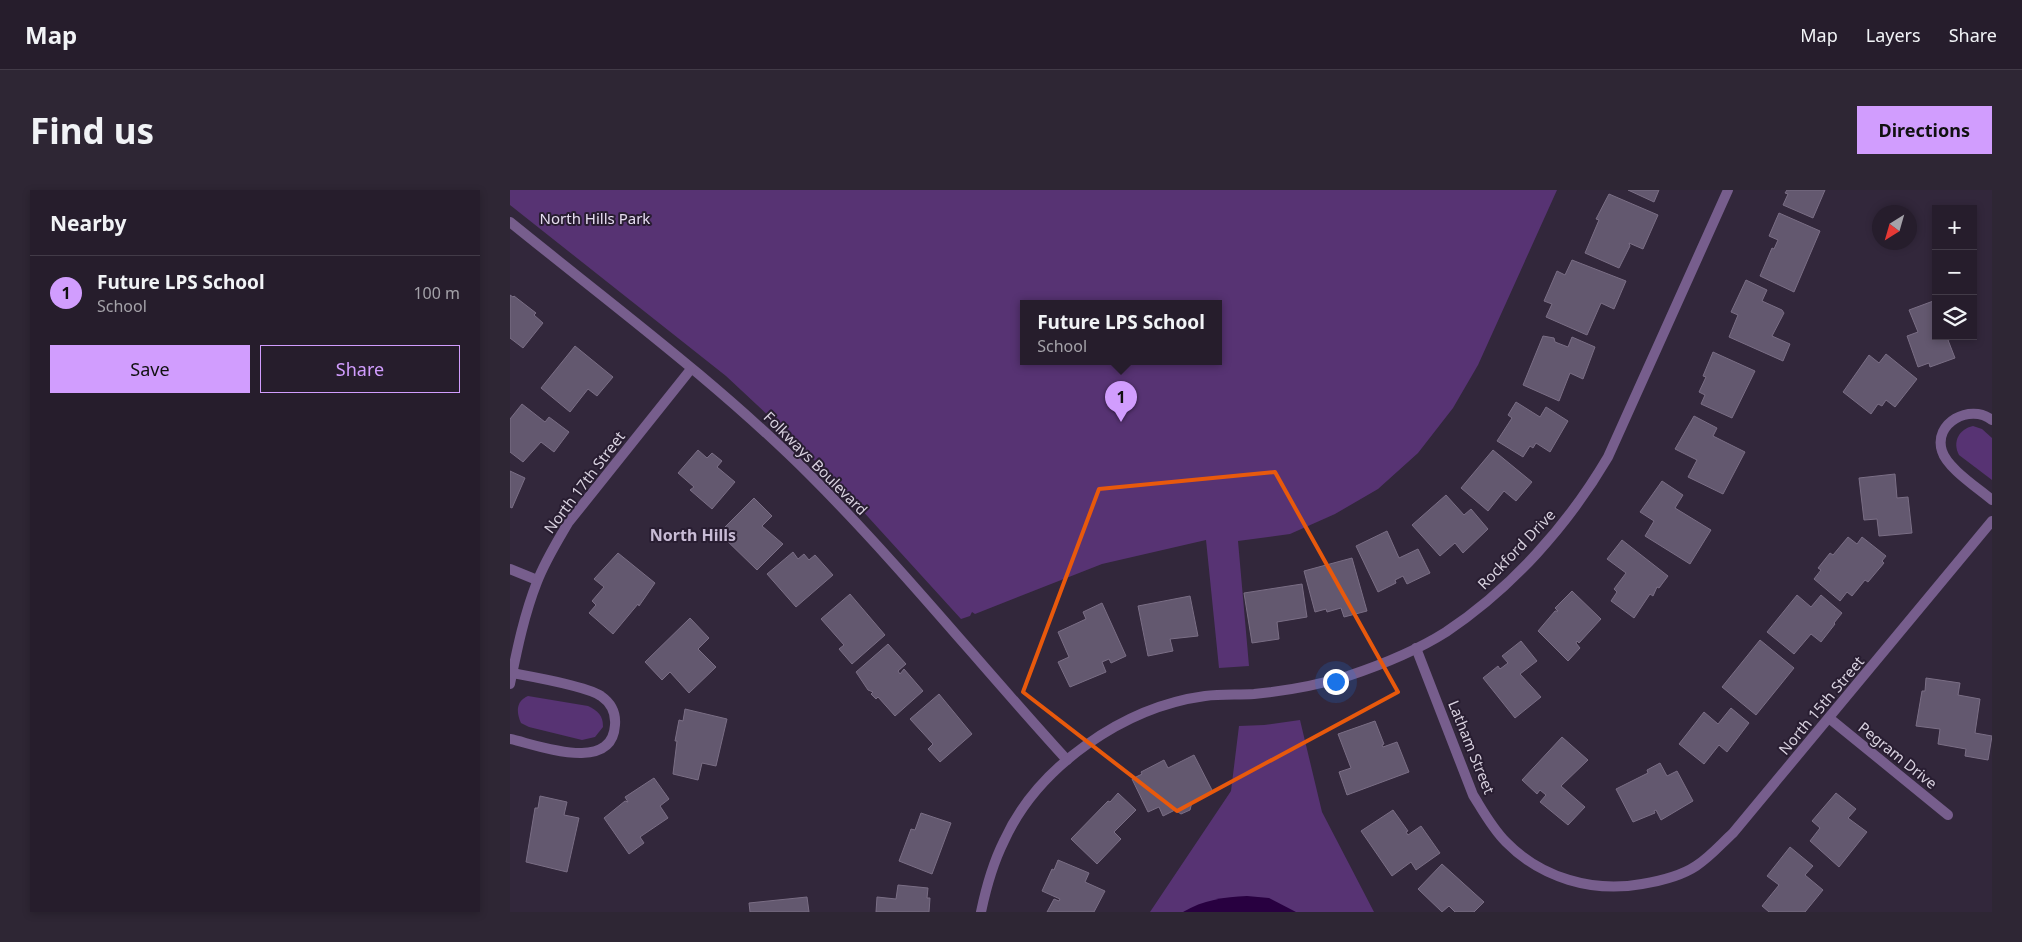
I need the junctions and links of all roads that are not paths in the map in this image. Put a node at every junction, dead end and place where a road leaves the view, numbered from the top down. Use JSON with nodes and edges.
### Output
{"nodes":[{"id":1,"x":1728,"y":190,"type":"edge"},
{"id":2,"x":510,"y":222,"type":"edge"},
{"id":3,"x":691,"y":369,"type":"junction"},
{"id":4,"x":1992,"y":420,"type":"edge"},
{"id":5,"x":1992,"y":500,"type":"edge"},
{"id":6,"x":1992,"y":521,"type":"edge"},
{"id":7,"x":510,"y":569,"type":"edge"},
{"id":8,"x":537,"y":580,"type":"junction"},
{"id":9,"x":1416,"y":648,"type":"junction"},
{"id":10,"x":512,"y":673,"type":"junction"},
{"id":11,"x":510,"y":684,"type":"edge"},
{"id":12,"x":1829,"y":718,"type":"junction"},
{"id":13,"x":510,"y":738,"type":"edge"},
{"id":14,"x":1066,"y":760,"type":"junction"},
{"id":15,"x":1948,"y":815,"type":"dead end"},
{"id":16,"x":1653,"y":882,"type":"joint"},
{"id":17,"x":981,"y":912,"type":"edge"}],
"edges":[{"from":1,"to":9,"type":"street","name":"Rockford Drive"},
{"from":2,"to":3,"type":"street","name":"Folkways Boulevard"},
{"from":3,"to":8,"type":"street","name":"North 17th Street"},
{"from":3,"to":14,"type":"street","name":"Folkways Boulevard"},
{"from":4,"to":5,"type":"street"},
{"from":6,"to":12,"type":"street","name":"North 15th Street"},
{"from":7,"to":8,"type":"street"},
{"from":8,"to":10,"type":"street","name":"North 17th Street"},
{"from":9,"to":14,"type":"street","name":"Rockford Drive"},
{"from":9,"to":16,"type":"street","name":"Latham Street"},
{"from":10,"to":11,"type":"street","name":"North 17th Street"},
{"from":10,"to":13,"type":"street"},
{"from":12,"to":15,"type":"street","name":"Pegram Drive"},
{"from":12,"to":16,"type":"street","name":"North 15th Street"},
{"from":14,"to":17,"type":"street","name":"Rockford Drive"}]}
